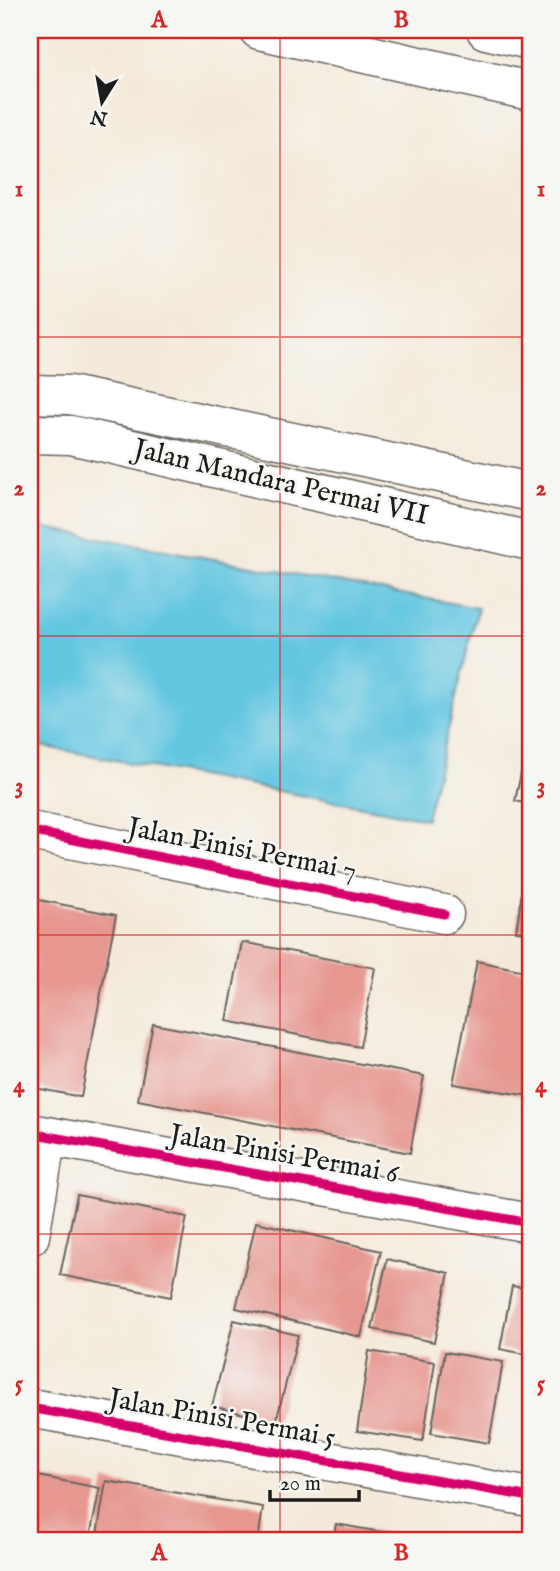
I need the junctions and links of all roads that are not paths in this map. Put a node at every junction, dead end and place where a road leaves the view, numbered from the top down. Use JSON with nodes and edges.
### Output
{"nodes":[{"id":1,"x":260,"y":30,"type":"edge"},
{"id":2,"x":486,"y":30,"type":"edge"},
{"id":3,"x":530,"y":40,"type":"edge"},
{"id":4,"x":530,"y":91,"type":"edge"},
{"id":5,"x":30,"y":394,"type":"edge"},
{"id":6,"x":30,"y":434,"type":"edge"},
{"id":7,"x":530,"y":492,"type":"edge"},
{"id":8,"x":530,"y":541,"type":"edge"},
{"id":9,"x":30,"y":831,"type":"edge"},
{"id":10,"x":444,"y":914,"type":"dead end"},
{"id":11,"x":38,"y":1134,"type":"edge"},
{"id":12,"x":530,"y":1223,"type":"edge"},
{"id":13,"x":30,"y":1236,"type":"edge"},
{"id":14,"x":30,"y":1408,"type":"edge"},
{"id":15,"x":530,"y":1497,"type":"edge"}],
"edges":[{"from":1,"to":4,"type":"main road"},
{"from":2,"to":3,"type":"main road"},
{"from":5,"to":7,"type":"main road","name":"Jalan Mandara Permai VII"},
{"from":6,"to":8,"type":"main road","name":"Jalan Mandara Permai VII"},
{"from":9,"to":10,"type":"main road","name":"Jalan Pinisi Permai 7"},
{"from":11,"to":12,"type":"main road","name":"Jalan Pinisi Permai 6"},
{"from":11,"to":13,"type":"main road"},
{"from":14,"to":15,"type":"main road","name":"Jalan Pinisi Permai 5"}]}
